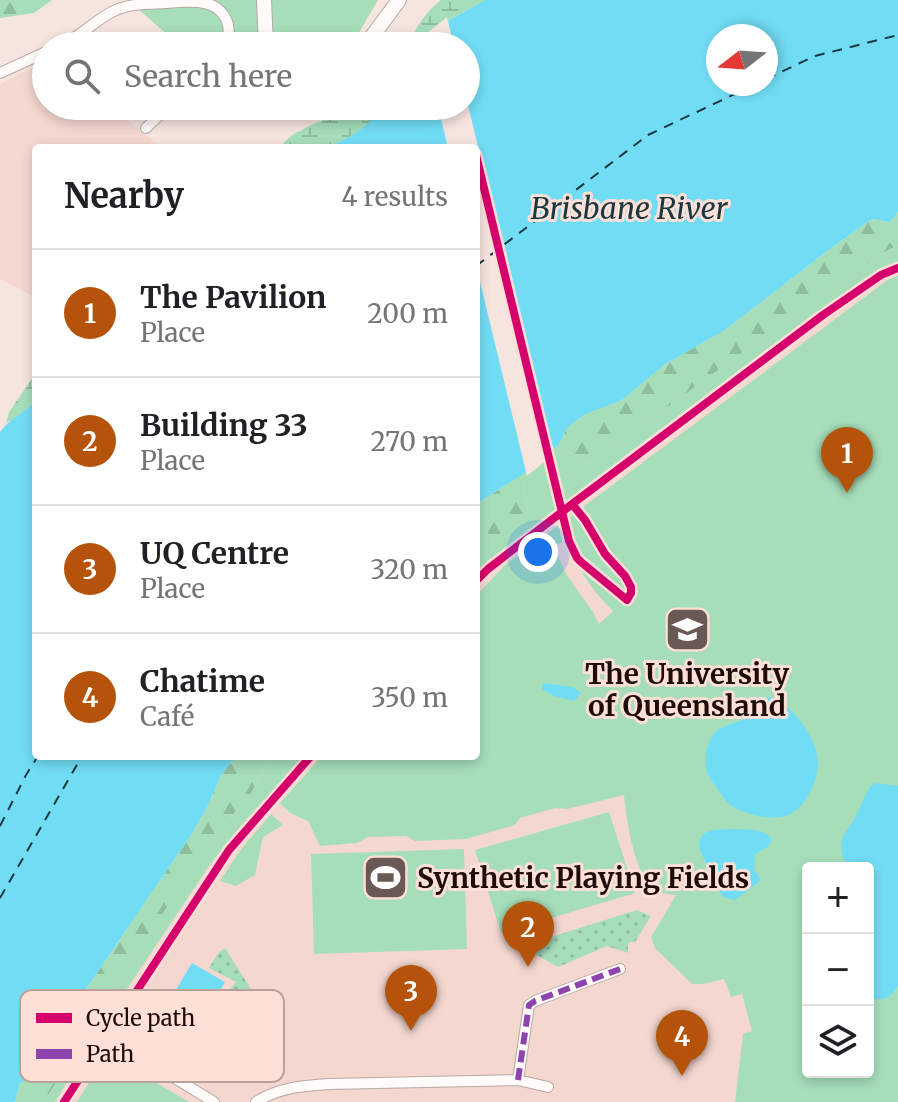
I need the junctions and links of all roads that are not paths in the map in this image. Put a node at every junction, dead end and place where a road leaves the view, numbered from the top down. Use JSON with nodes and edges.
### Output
{"nodes":[{"id":1,"x":264,"y":0,"type":"edge"},
{"id":2,"x":399,"y":0,"type":"edge"},
{"id":3,"x":83,"y":32,"type":"edge"},
{"id":4,"x":229,"y":32,"type":"edge"},
{"id":5,"x":265,"y":32,"type":"edge"},
{"id":6,"x":375,"y":32,"type":"edge"},
{"id":7,"x":32,"y":58,"type":"edge"},
{"id":8,"x":0,"y":73,"type":"edge"},
{"id":9,"x":154,"y":120,"type":"edge"},
{"id":10,"x":146,"y":128,"type":"dead end"},
{"id":11,"x":898,"y":268,"type":"edge"},
{"id":12,"x":480,"y":577,"type":"edge"},
{"id":13,"x":308,"y":760,"type":"edge"},
{"id":14,"x":620,"y":969,"type":"dead end"},
{"id":15,"x":136,"y":990,"type":"edge"},
{"id":16,"x":518,"y":1080,"type":"junction"},
{"id":17,"x":77,"y":1082,"type":"edge"},
{"id":18,"x":181,"y":1082,"type":"edge"},
{"id":19,"x":548,"y":1087,"type":"dead end"},
{"id":20,"x":64,"y":1102,"type":"edge"},
{"id":21,"x":214,"y":1102,"type":"edge"},
{"id":22,"x":256,"y":1102,"type":"edge"}],
"edges":[{"from":1,"to":5,"type":"street"},
{"from":2,"to":6,"type":"street"},
{"from":3,"to":4,"type":"street"},
{"from":7,"to":8,"type":"street"},
{"from":9,"to":10,"type":"street"},
{"from":11,"to":12,"type":"street"},
{"from":13,"to":15,"type":"street"},
{"from":14,"to":16,"type":"street"},
{"from":16,"to":19,"type":"street"},
{"from":16,"to":22,"type":"street"},
{"from":17,"to":20,"type":"street"},
{"from":18,"to":21,"type":"street"}]}
